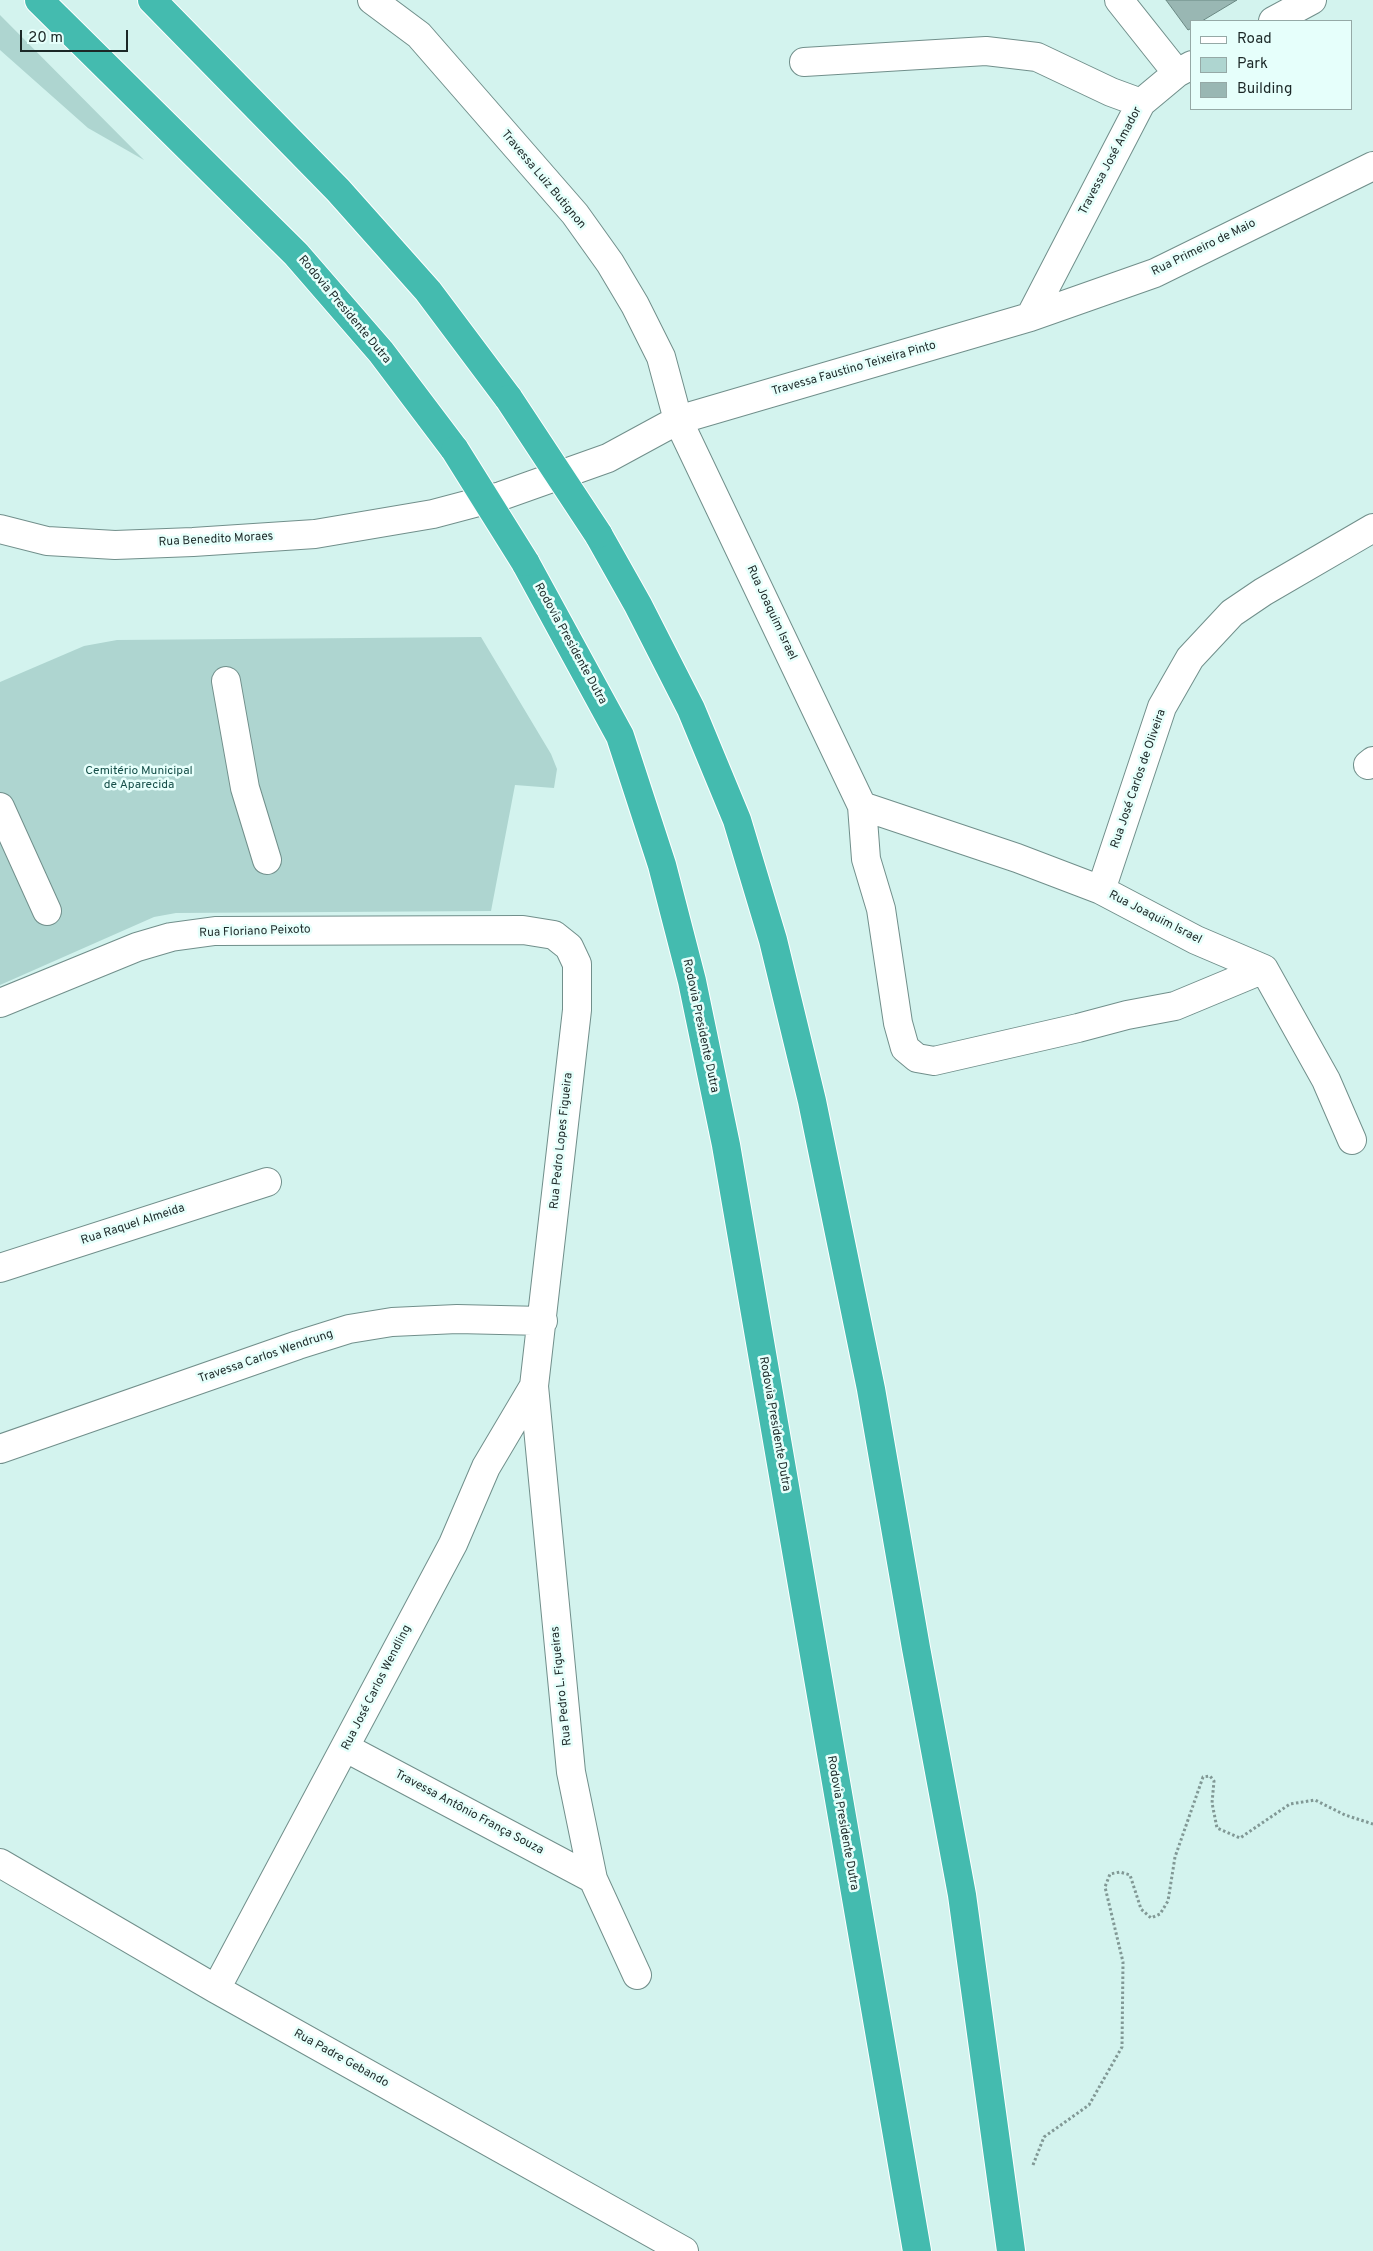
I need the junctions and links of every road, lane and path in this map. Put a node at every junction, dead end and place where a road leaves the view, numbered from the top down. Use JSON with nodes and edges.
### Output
{"nodes":[{"id":1,"x":39,"y":0,"type":"edge"},
{"id":2,"x":152,"y":0,"type":"edge"},
{"id":3,"x":372,"y":0,"type":"edge"},
{"id":4,"x":1119,"y":0,"type":"edge"},
{"id":5,"x":1312,"y":0,"type":"edge"},
{"id":6,"x":1275,"y":20,"type":"edge"},
{"id":7,"x":804,"y":62,"type":"dead end"},
{"id":8,"x":1185,"y":69,"type":"edge"},
{"id":9,"x":1141,"y":103,"type":"junction"},
{"id":10,"x":1373,"y":166,"type":"edge"},
{"id":11,"x":1030,"y":317,"type":"junction"},
{"id":12,"x":678,"y":420,"type":"junction"},
{"id":13,"x":432,"y":514,"type":"joint"},
{"id":14,"x":1373,"y":528,"type":"edge"},
{"id":15,"x":0,"y":530,"type":"edge"},
{"id":16,"x":226,"y":681,"type":"dead end"},
{"id":17,"x":862,"y":806,"type":"junction"},
{"id":18,"x":0,"y":807,"type":"edge"},
{"id":19,"x":266,"y":860,"type":"dead end"},
{"id":20,"x":1101,"y":890,"type":"junction"},
{"id":21,"x":47,"y":911,"type":"dead end"},
{"id":22,"x":523,"y":930,"type":"joint"},
{"id":23,"x":1264,"y":970,"type":"junction"},
{"id":24,"x":0,"y":1003,"type":"edge"},
{"id":25,"x":1352,"y":1140,"type":"dead end"},
{"id":26,"x":267,"y":1182,"type":"dead end"},
{"id":27,"x":0,"y":1268,"type":"edge"},
{"id":28,"x":543,"y":1322,"type":"junction"},
{"id":29,"x":534,"y":1386,"type":"junction"},
{"id":30,"x":0,"y":1449,"type":"edge"},
{"id":31,"x":346,"y":1748,"type":"junction"},
{"id":32,"x":1373,"y":1824,"type":"edge"},
{"id":33,"x":0,"y":1864,"type":"edge"},
{"id":34,"x":593,"y":1878,"type":"junction"},
{"id":35,"x":636,"y":1975,"type":"dead end"},
{"id":36,"x":216,"y":1989,"type":"junction"},
{"id":37,"x":1031,"y":2170,"type":"dead end"},
{"id":38,"x":684,"y":2251,"type":"edge"},
{"id":39,"x":917,"y":2251,"type":"edge"},
{"id":40,"x":1011,"y":2251,"type":"edge"}],
"edges":[{"from":1,"to":39,"type":"highway","name":"Rodovia Presidente Dutra","bridge":true},
{"from":2,"to":40,"type":"highway","bridge":true},
{"from":3,"to":12,"type":"street","name":"Travessa Luiz Butignon"},
{"from":4,"to":8,"type":"street","name":"Travessa José Amador"},
{"from":5,"to":6,"type":"street"},
{"from":7,"to":9,"type":"street"},
{"from":8,"to":9,"type":"street","name":"Travessa José Amador"},
{"from":9,"to":11,"type":"street","name":"Travessa José Amador"},
{"from":10,"to":11,"type":"street","name":"Rua Primeiro de Maio"},
{"from":11,"to":12,"type":"street","name":"Travessa Faustino Teixeira Pinto"},
{"from":12,"to":13,"type":"street","name":"Travessa Faustino Teixeira Pinto"},
{"from":12,"to":17,"type":"street","name":"Rua Joaquim Israel"},
{"from":13,"to":15,"type":"street","name":"Rua Benedito Moraes"},
{"from":14,"to":20,"type":"street","name":"Rua José Carlos de Oliveira"},
{"from":16,"to":19,"type":"street"},
{"from":17,"to":20,"type":"street","name":"Rua Joaquim Israel"},
{"from":17,"to":23,"type":"street","name":"Rua Joaquim Israel"},
{"from":18,"to":21,"type":"street"},
{"from":20,"to":23,"type":"street","name":"Rua Joaquim Israel"},
{"from":22,"to":24,"type":"street","name":"Rua Floriano Peixoto"},
{"from":22,"to":28,"type":"street","name":"Rua Pedro Lopes Figueira"},
{"from":23,"to":25,"type":"street"},
{"from":26,"to":27,"type":"street","name":"Rua Raquel Almeida"},
{"from":28,"to":29,"type":"street","name":"Rua Pedro Lopes Figueira"},
{"from":28,"to":30,"type":"street","name":"Travessa Carlos Wendrung"},
{"from":29,"to":31,"type":"street","name":"Rua José Carlos Wendling"},
{"from":29,"to":34,"type":"street","name":"Rua Pedro L. Figueiras"},
{"from":31,"to":34,"type":"street","name":"Travessa Antônio França Souza"},
{"from":31,"to":36,"type":"street","name":"Rua José Carlos Wendling"},
{"from":32,"to":37,"type":"path"},
{"from":33,"to":36,"type":"street","name":"Rua Padre Gebando"},
{"from":34,"to":35,"type":"street","name":"Rua Pedro L. Figueiras"},
{"from":36,"to":38,"type":"street","name":"Rua Padre Gebando"}]}
